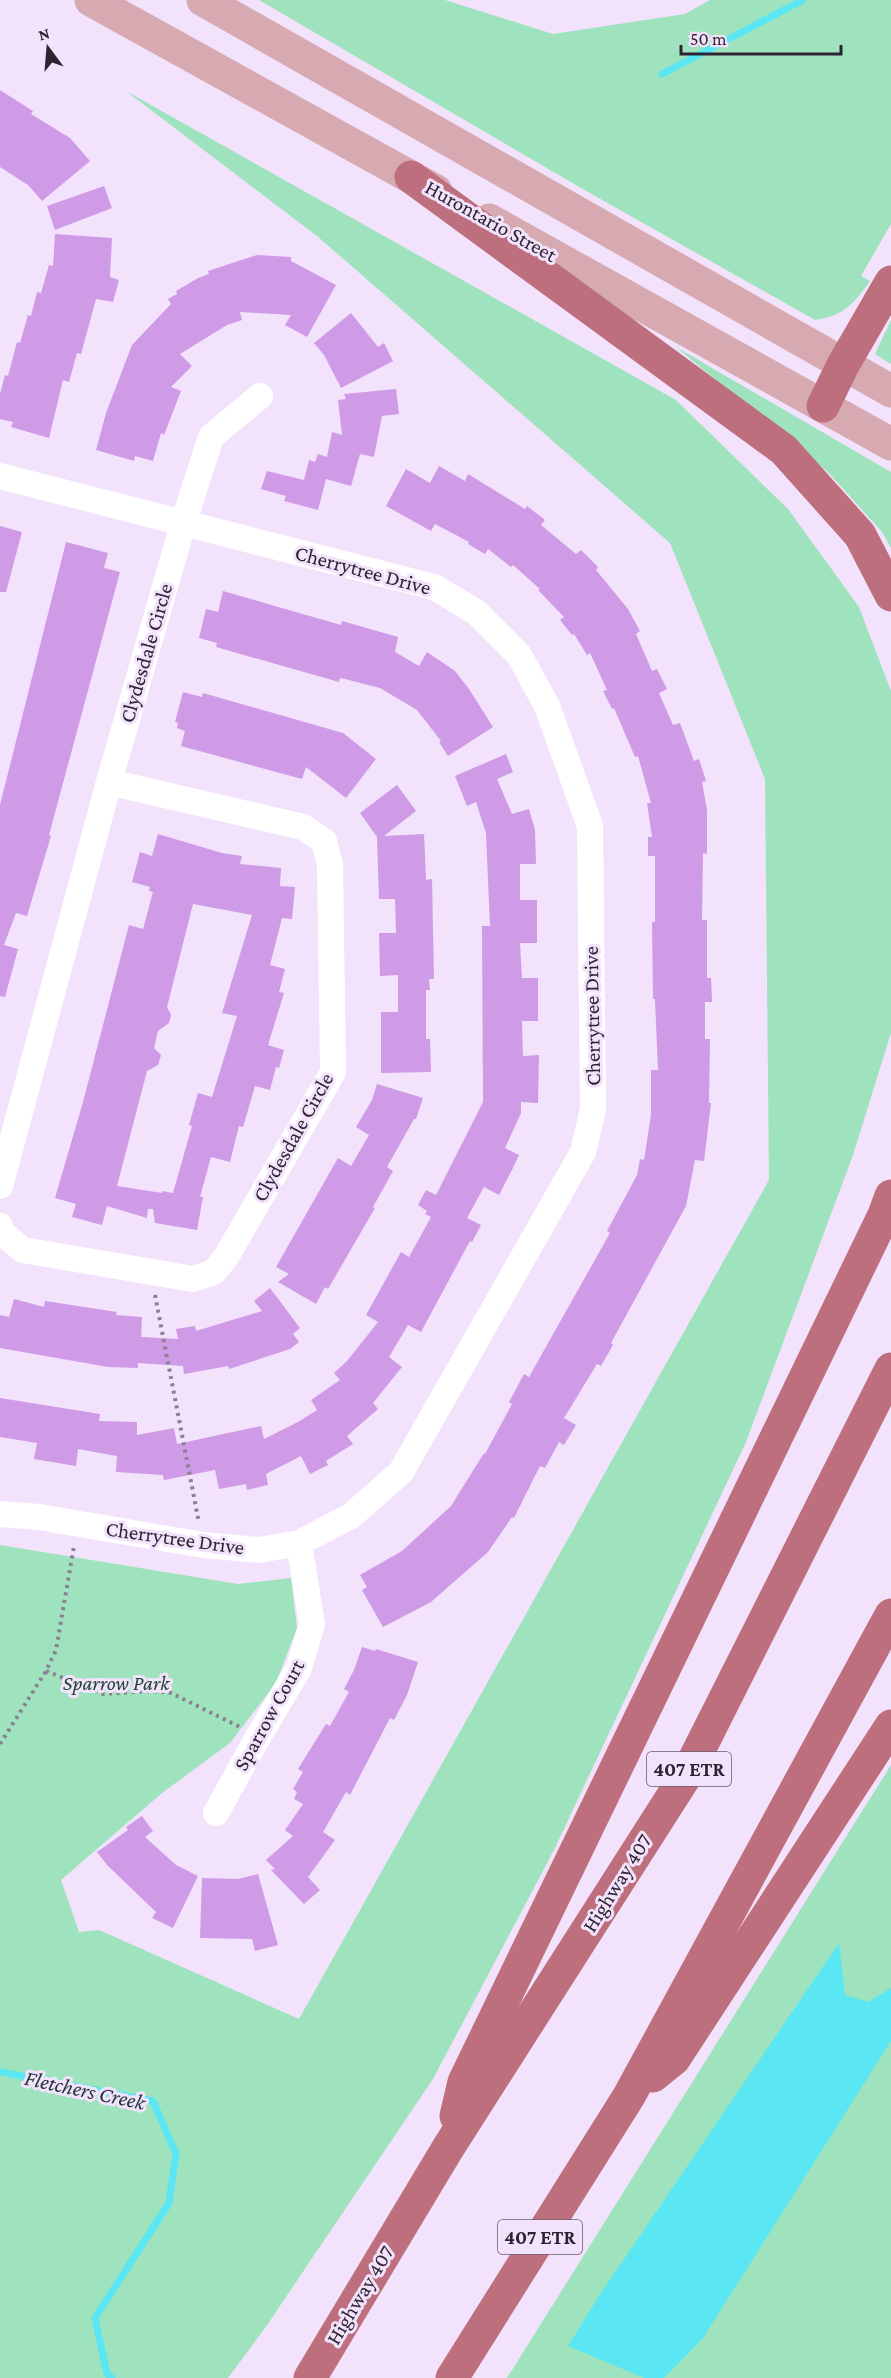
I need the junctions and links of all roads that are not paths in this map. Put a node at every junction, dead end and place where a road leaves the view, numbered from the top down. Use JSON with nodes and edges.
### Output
{"nodes":[{"id":1,"x":91,"y":0,"type":"edge"},
{"id":2,"x":203,"y":0,"type":"edge"},
{"id":3,"x":411,"y":177,"type":"junction"},
{"id":4,"x":891,"y":282,"type":"edge"},
{"id":5,"x":843,"y":365,"type":"junction"},
{"id":6,"x":891,"y":391,"type":"edge"},
{"id":7,"x":260,"y":396,"type":"dead end"},
{"id":8,"x":823,"y":406,"type":"junction"},
{"id":9,"x":891,"y":444,"type":"edge"},
{"id":10,"x":0,"y":476,"type":"edge"},
{"id":11,"x":183,"y":524,"type":"junction"},
{"id":12,"x":891,"y":595,"type":"edge"},
{"id":13,"x":109,"y":782,"type":"junction"},
{"id":14,"x":0,"y":1186,"type":"edge"},
{"id":15,"x":891,"y":1196,"type":"edge"},
{"id":16,"x":0,"y":1226,"type":"edge"},
{"id":17,"x":891,"y":1369,"type":"edge"},
{"id":18,"x":0,"y":1514,"type":"edge"},
{"id":19,"x":299,"y":1543,"type":"junction"},
{"id":20,"x":891,"y":1615,"type":"edge"},
{"id":21,"x":891,"y":1726,"type":"edge"},
{"id":22,"x":216,"y":1813,"type":"dead end"},
{"id":23,"x":629,"y":2097,"type":"junction"},
{"id":24,"x":448,"y":2148,"type":"junction"},
{"id":25,"x":310,"y":2378,"type":"edge"},
{"id":26,"x":452,"y":2378,"type":"edge"}],
"edges":[{"from":1,"to":3,"type":"main road","name":"Hurontario Street"},
{"from":2,"to":5,"type":"main road"},
{"from":3,"to":8,"type":"main road","name":"Hurontario Street"},
{"from":3,"to":12,"type":"highway"},
{"from":4,"to":5,"type":"highway"},
{"from":5,"to":6,"type":"main road"},
{"from":5,"to":8,"type":"highway"},
{"from":7,"to":11,"type":"street","name":"Clydesdale Circle"},
{"from":8,"to":9,"type":"main road","name":"Hurontario Street"},
{"from":10,"to":11,"type":"street","name":"Cherrytree Drive"},
{"from":11,"to":13,"type":"street","name":"Clydesdale Circle"},
{"from":11,"to":19,"type":"street","name":"Cherrytree Drive"},
{"from":13,"to":14,"type":"street","name":"Clydesdale Circle"},
{"from":13,"to":16,"type":"street","name":"Clydesdale Circle"},
{"from":15,"to":24,"type":"highway"},
{"from":17,"to":24,"type":"highway","name":"Highway 407","number":"407 ETR"},
{"from":18,"to":19,"type":"street","name":"Cherrytree Drive"},
{"from":19,"to":22,"type":"street","name":"Sparrow Court"},
{"from":20,"to":23,"type":"highway","number":"407 ETR"},
{"from":21,"to":23,"type":"highway"},
{"from":23,"to":26,"type":"highway","number":"407 ETR"},
{"from":24,"to":25,"type":"highway","name":"Highway 407","number":"407 ETR"}]}
